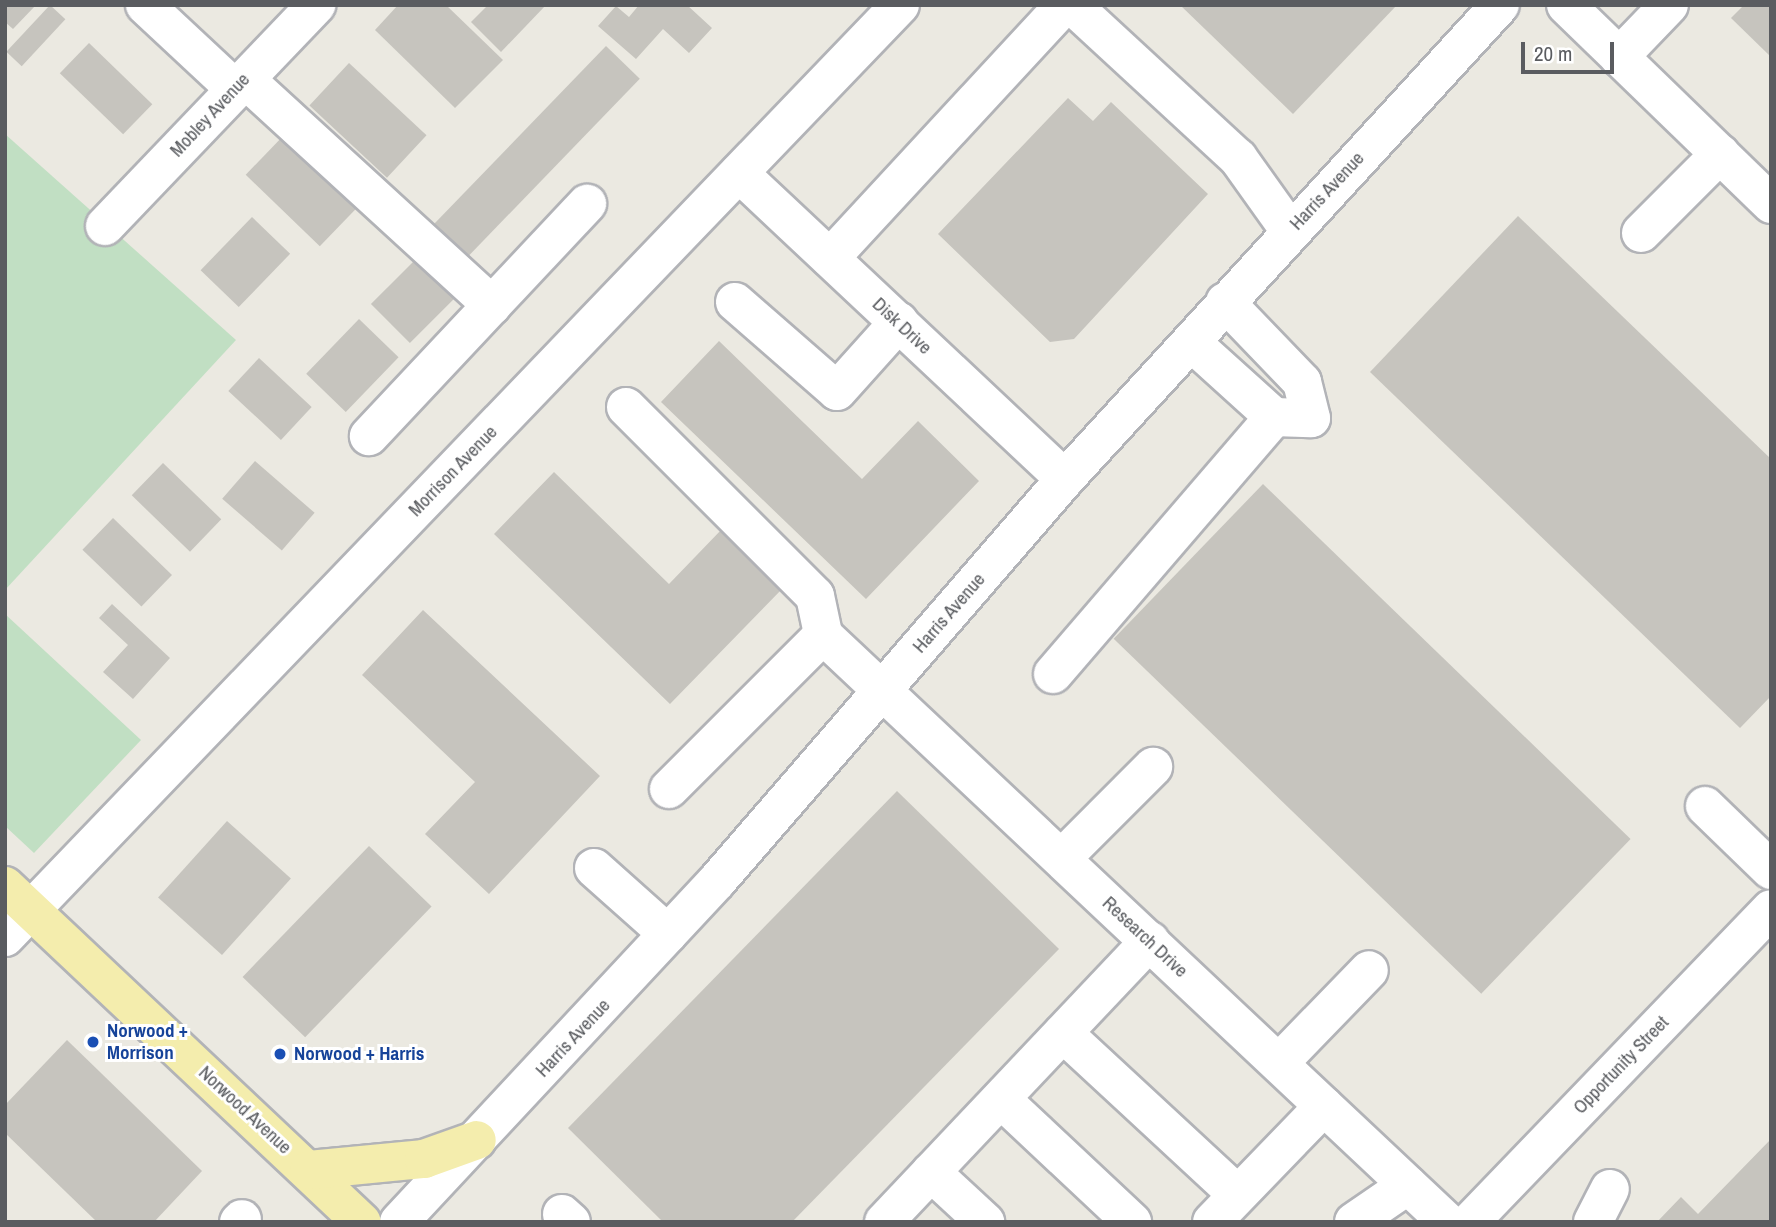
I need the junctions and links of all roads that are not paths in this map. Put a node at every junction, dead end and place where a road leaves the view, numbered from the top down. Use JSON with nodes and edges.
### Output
{"nodes":[{"id":1,"x":145,"y":5,"type":"edge"},
{"id":2,"x":316,"y":5,"type":"edge"},
{"id":3,"x":900,"y":5,"type":"edge"},
{"id":4,"x":1064,"y":5,"type":"edge"},
{"id":5,"x":1072,"y":5,"type":"edge"},
{"id":6,"x":1500,"y":5,"type":"edge"},
{"id":7,"x":1566,"y":5,"type":"edge"},
{"id":8,"x":1669,"y":5,"type":"edge"},
{"id":9,"x":1619,"y":57,"type":"junction"},
{"id":10,"x":240,"y":84,"type":"junction"},
{"id":11,"x":1720,"y":154,"type":"junction"},
{"id":12,"x":739,"y":173,"type":"junction"},
{"id":13,"x":587,"y":204,"type":"dead end"},
{"id":14,"x":1771,"y":204,"type":"edge"},
{"id":15,"x":105,"y":226,"type":"dead end"},
{"id":16,"x":1290,"y":230,"type":"junction"},
{"id":17,"x":1641,"y":233,"type":"dead end"},
{"id":18,"x":830,"y":258,"type":"junction"},
{"id":19,"x":735,"y":302,"type":"dead end"},
{"id":20,"x":1225,"y":302,"type":"junction"},
{"id":21,"x":492,"y":305,"type":"junction"},
{"id":22,"x":899,"y":323,"type":"junction"},
{"id":23,"x":1191,"y":342,"type":"junction"},
{"id":24,"x":626,"y":407,"type":"dead end"},
{"id":25,"x":1274,"y":417,"type":"junction"},
{"id":26,"x":369,"y":436,"type":"dead end"},
{"id":27,"x":1065,"y":479,"type":"junction"},
{"id":28,"x":823,"y":635,"type":"junction"},
{"id":29,"x":1053,"y":674,"type":"dead end"},
{"id":30,"x":883,"y":689,"type":"junction"},
{"id":31,"x":1153,"y":767,"type":"dead end"},
{"id":32,"x":670,"y":789,"type":"dead end"},
{"id":33,"x":1705,"y":806,"type":"dead end"},
{"id":34,"x":1062,"y":858,"type":"junction"},
{"id":35,"x":594,"y":868,"type":"dead end"},
{"id":36,"x":1771,"y":870,"type":"edge"},
{"id":37,"x":18,"y":898,"type":"edge"},
{"id":38,"x":1771,"y":909,"type":"edge"},
{"id":39,"x":668,"y":934,"type":"junction"},
{"id":40,"x":5,"y":937,"type":"edge"},
{"id":41,"x":1150,"y":941,"type":"junction"},
{"id":42,"x":1369,"y":970,"type":"dead end"},
{"id":43,"x":1063,"y":1033,"type":"junction"},
{"id":44,"x":1279,"y":1063,"type":"junction"},
{"id":45,"x":1001,"y":1099,"type":"junction"},
{"id":46,"x":1324,"y":1106,"type":"junction"},
{"id":47,"x":477,"y":1140,"type":"junction"},
{"id":48,"x":309,"y":1170,"type":"junction"},
{"id":49,"x":931,"y":1172,"type":"junction"},
{"id":50,"x":1408,"y":1185,"type":"junction"},
{"id":51,"x":1225,"y":1208,"type":"edge"},
{"id":52,"x":361,"y":1222,"type":"edge"},
{"id":53,"x":399,"y":1222,"type":"edge"},
{"id":54,"x":884,"y":1222,"type":"edge"},
{"id":55,"x":985,"y":1222,"type":"edge"},
{"id":56,"x":1132,"y":1222,"type":"edge"},
{"id":57,"x":1354,"y":1222,"type":"edge"},
{"id":58,"x":1447,"y":1222,"type":"edge"},
{"id":59,"x":1471,"y":1222,"type":"edge"}],
"edges":[{"from":1,"to":10,"type":"street"},
{"from":2,"to":10,"type":"street","name":"Mobley Avenue"},
{"from":3,"to":12,"type":"street","name":"Morrison Avenue"},
{"from":4,"to":18,"type":"street"},
{"from":5,"to":16,"type":"street"},
{"from":6,"to":16,"type":"street","name":"Harris Avenue"},
{"from":7,"to":9,"type":"street"},
{"from":8,"to":9,"type":"street"},
{"from":9,"to":11,"type":"street"},
{"from":10,"to":15,"type":"street","name":"Mobley Avenue"},
{"from":10,"to":21,"type":"street"},
{"from":11,"to":14,"type":"street"},
{"from":11,"to":17,"type":"street"},
{"from":12,"to":18,"type":"street","name":"Disk Drive"},
{"from":12,"to":37,"type":"street","name":"Morrison Avenue"},
{"from":13,"to":21,"type":"street"},
{"from":16,"to":20,"type":"street","name":"Harris Avenue"},
{"from":18,"to":22,"type":"street","name":"Disk Drive"},
{"from":19,"to":22,"type":"street"},
{"from":20,"to":23,"type":"street","name":"Harris Avenue"},
{"from":20,"to":25,"type":"street"},
{"from":21,"to":26,"type":"street"},
{"from":22,"to":27,"type":"street","name":"Disk Drive"},
{"from":23,"to":25,"type":"street"},
{"from":23,"to":27,"type":"street","name":"Harris Avenue"},
{"from":24,"to":28,"type":"street"},
{"from":25,"to":29,"type":"street"},
{"from":27,"to":30,"type":"street","name":"Harris Avenue"},
{"from":28,"to":30,"type":"street","name":"Research Drive"},
{"from":28,"to":32,"type":"street"},
{"from":30,"to":34,"type":"street","name":"Research Drive"},
{"from":30,"to":39,"type":"street","name":"Harris Avenue"},
{"from":31,"to":34,"type":"street"},
{"from":33,"to":36,"type":"street"},
{"from":34,"to":41,"type":"street","name":"Research Drive"},
{"from":35,"to":39,"type":"street"},
{"from":37,"to":40,"type":"street","name":"Morrison Avenue"},
{"from":37,"to":48,"type":"main road","name":"Norwood Avenue"},
{"from":38,"to":59,"type":"street","name":"Opportunity Street"},
{"from":39,"to":47,"type":"street","name":"Harris Avenue"},
{"from":41,"to":43,"type":"street"},
{"from":41,"to":44,"type":"street","name":"Research Drive"},
{"from":42,"to":44,"type":"street"},
{"from":43,"to":45,"type":"street"},
{"from":43,"to":51,"type":"street"},
{"from":44,"to":46,"type":"street","name":"Research Drive"},
{"from":45,"to":49,"type":"street"},
{"from":45,"to":56,"type":"street"},
{"from":46,"to":50,"type":"street","name":"Research Drive"},
{"from":46,"to":51,"type":"street"},
{"from":47,"to":48,"type":"main road"},
{"from":47,"to":53,"type":"street","name":"Harris Avenue"},
{"from":48,"to":52,"type":"main road","name":"Norwood Avenue"},
{"from":49,"to":54,"type":"street"},
{"from":49,"to":55,"type":"street"},
{"from":50,"to":57,"type":"street"},
{"from":50,"to":58,"type":"street"}]}
